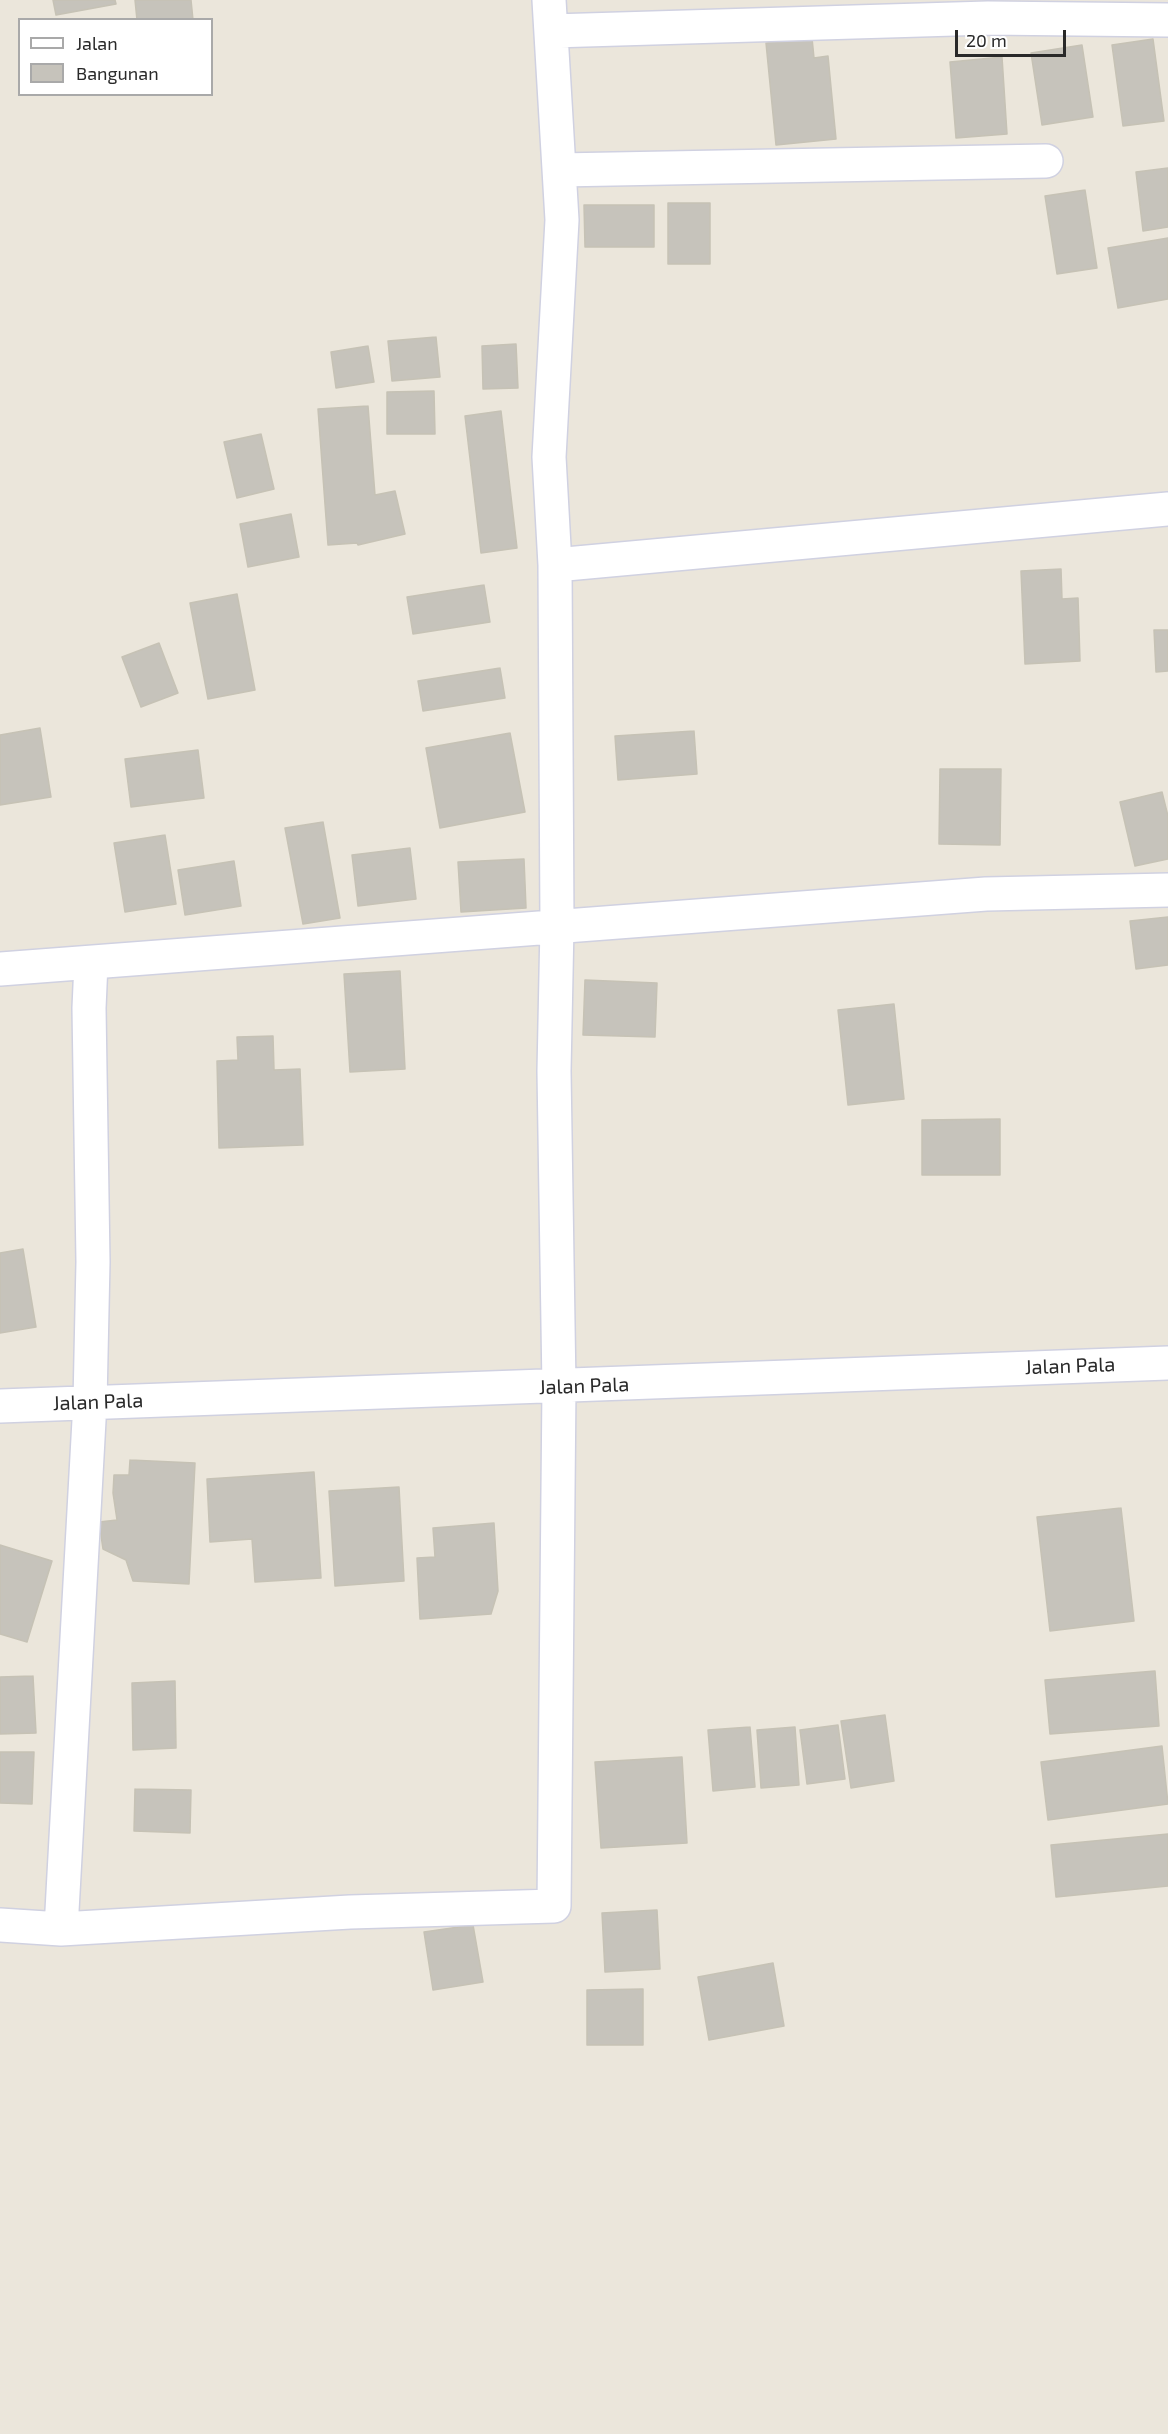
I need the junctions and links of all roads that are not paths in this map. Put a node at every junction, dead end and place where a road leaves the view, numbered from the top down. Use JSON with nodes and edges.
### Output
{"nodes":[{"id":1,"x":550,"y":15,"type":"edge"},
{"id":2,"x":1168,"y":20,"type":"edge"},
{"id":3,"x":1046,"y":161,"type":"dead end"},
{"id":4,"x":559,"y":170,"type":"junction"},
{"id":5,"x":1168,"y":509,"type":"edge"},
{"id":6,"x":555,"y":565,"type":"junction"},
{"id":7,"x":1168,"y":890,"type":"edge"},
{"id":8,"x":557,"y":926,"type":"junction"},
{"id":9,"x":91,"y":963,"type":"junction"},
{"id":10,"x":0,"y":969,"type":"edge"},
{"id":11,"x":1168,"y":1363,"type":"edge"},
{"id":12,"x":559,"y":1387,"type":"junction"},
{"id":13,"x":90,"y":1402,"type":"junction"},
{"id":14,"x":0,"y":1406,"type":"edge"},
{"id":15,"x":0,"y":1925,"type":"edge"},
{"id":16,"x":61,"y":1929,"type":"junction"}],
"edges":[{"from":1,"to":2,"type":"street"},
{"from":1,"to":4,"type":"street"},
{"from":3,"to":4,"type":"street"},
{"from":4,"to":6,"type":"street"},
{"from":5,"to":6,"type":"street"},
{"from":6,"to":8,"type":"street"},
{"from":7,"to":8,"type":"street"},
{"from":8,"to":9,"type":"street"},
{"from":8,"to":12,"type":"street"},
{"from":9,"to":10,"type":"street"},
{"from":9,"to":13,"type":"street"},
{"from":11,"to":12,"type":"street","name":"Jalan Pala"},
{"from":12,"to":13,"type":"street","name":"Jalan Pala"},
{"from":12,"to":16,"type":"street"},
{"from":13,"to":14,"type":"street","name":"Jalan Pala"},
{"from":13,"to":16,"type":"street"},
{"from":15,"to":16,"type":"street"}]}
